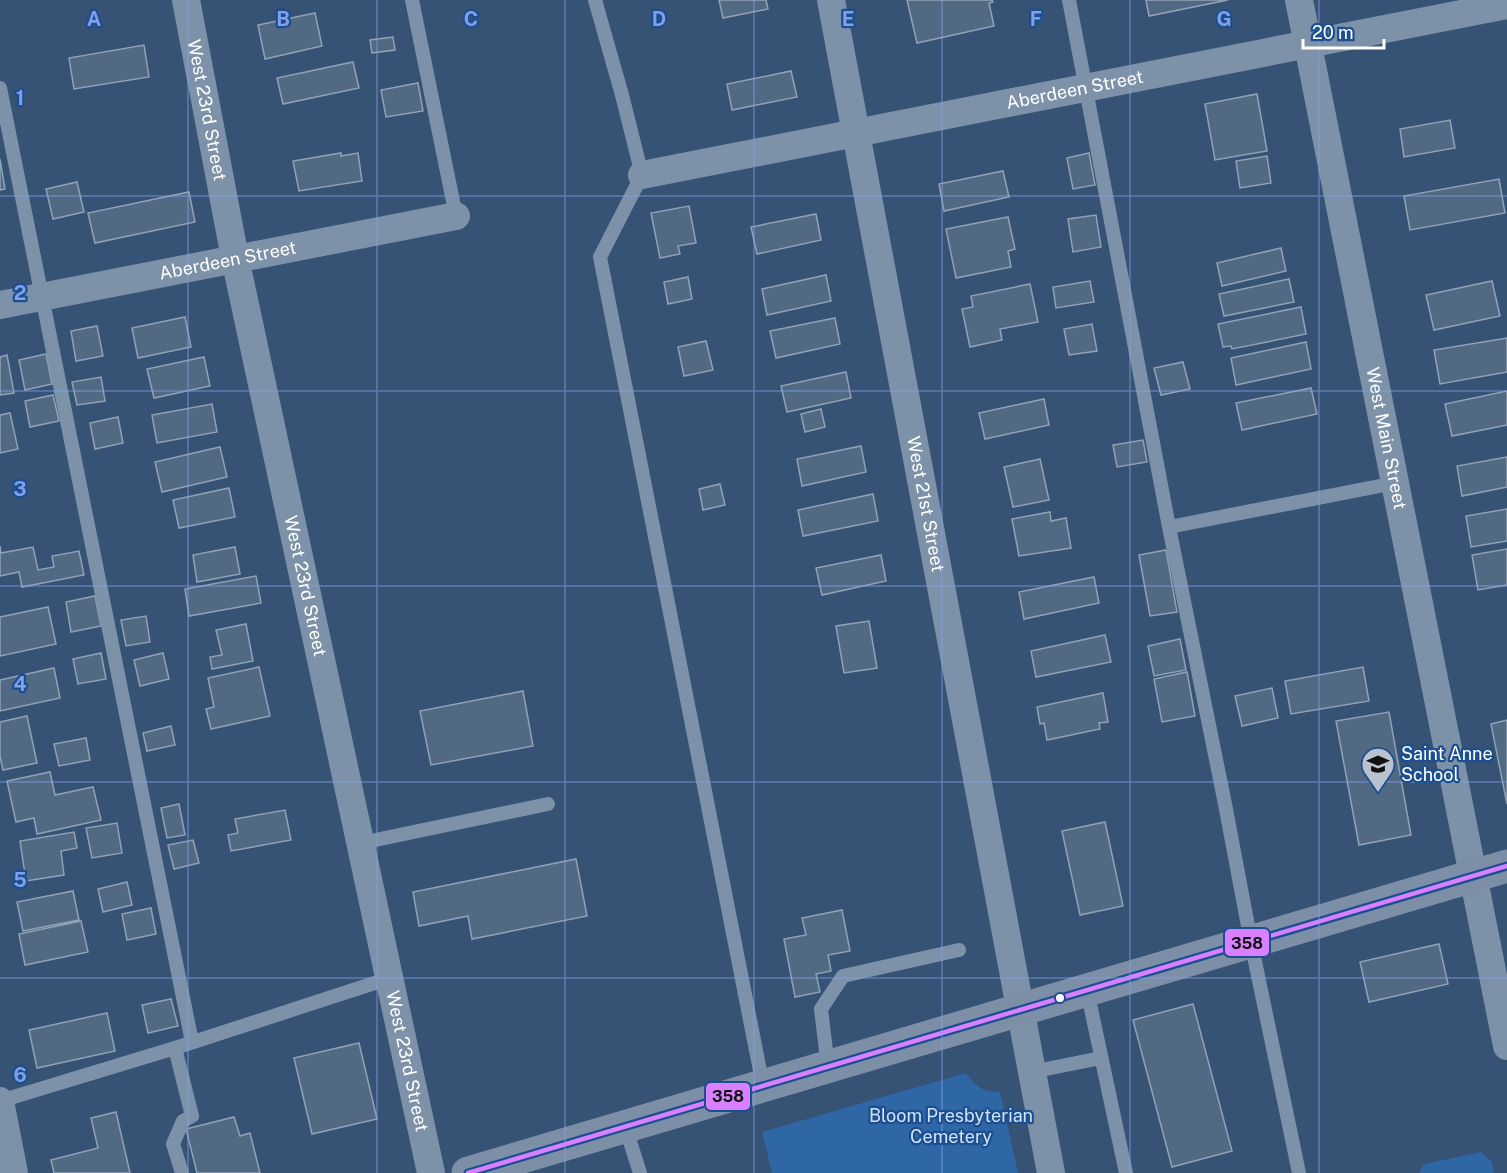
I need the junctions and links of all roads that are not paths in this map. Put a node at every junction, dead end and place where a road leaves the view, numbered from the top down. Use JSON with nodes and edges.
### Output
{"nodes":[{"id":1,"x":186,"y":0,"type":"edge"},
{"id":2,"x":412,"y":0,"type":"edge"},
{"id":3,"x":595,"y":0,"type":"edge"},
{"id":4,"x":831,"y":0,"type":"edge"},
{"id":5,"x":1069,"y":0,"type":"edge"},
{"id":6,"x":1299,"y":0,"type":"edge"},
{"id":7,"x":1507,"y":5,"type":"edge"},
{"id":8,"x":1307,"y":44,"type":"junction"},
{"id":9,"x":0,"y":88,"type":"edge"},
{"id":10,"x":1087,"y":88,"type":"junction"},
{"id":11,"x":858,"y":134,"type":"junction"},
{"id":12,"x":642,"y":175,"type":"junction"},
{"id":13,"x":456,"y":216,"type":"joint"},
{"id":14,"x":235,"y":258,"type":"junction"},
{"id":15,"x":41,"y":297,"type":"junction"},
{"id":16,"x":0,"y":305,"type":"edge"},
{"id":17,"x":1395,"y":483,"type":"junction"},
{"id":18,"x":1169,"y":528,"type":"junction"},
{"id":19,"x":548,"y":804,"type":"dead end"},
{"id":20,"x":361,"y":843,"type":"junction"},
{"id":21,"x":1507,"y":866,"type":"edge"},
{"id":22,"x":1473,"y":876,"type":"junction"},
{"id":23,"x":1251,"y":942,"type":"junction"},
{"id":24,"x":959,"y":950,"type":"dead end"},
{"id":25,"x":390,"y":978,"type":"junction"},
{"id":26,"x":1086,"y":990,"type":"junction"},
{"id":27,"x":1019,"y":1010,"type":"junction"},
{"id":28,"x":192,"y":1042,"type":"junction"},
{"id":29,"x":1507,"y":1046,"type":"edge"},
{"id":30,"x":175,"y":1048,"type":"junction"},
{"id":31,"x":1101,"y":1058,"type":"junction"},
{"id":32,"x":828,"y":1067,"type":"junction"},
{"id":33,"x":1031,"y":1072,"type":"junction"},
{"id":34,"x":763,"y":1086,"type":"junction"},
{"id":35,"x":0,"y":1101,"type":"edge"},
{"id":36,"x":626,"y":1126,"type":"junction"},
{"id":37,"x":14,"y":1173,"type":"edge"},
{"id":38,"x":182,"y":1173,"type":"edge"},
{"id":39,"x":431,"y":1173,"type":"edge"},
{"id":40,"x":468,"y":1173,"type":"edge"},
{"id":41,"x":640,"y":1173,"type":"edge"},
{"id":42,"x":1051,"y":1173,"type":"edge"},
{"id":43,"x":1126,"y":1173,"type":"edge"},
{"id":44,"x":1299,"y":1173,"type":"edge"}],
"edges":[{"from":1,"to":14,"type":"street","name":"West 23rd Street"},
{"from":2,"to":13,"type":"lane"},
{"from":3,"to":12,"type":"lane"},
{"from":4,"to":11,"type":"street","name":"West 21st Street"},
{"from":5,"to":10,"type":"lane"},
{"from":6,"to":8,"type":"street","name":"West Main Street"},
{"from":7,"to":8,"type":"street","name":"Aberdeen Street"},
{"from":8,"to":10,"type":"street","name":"Aberdeen Street"},
{"from":8,"to":17,"type":"street","name":"West Main Street"},
{"from":9,"to":15,"type":"lane"},
{"from":10,"to":11,"type":"street","name":"Aberdeen Street"},
{"from":10,"to":18,"type":"lane"},
{"from":11,"to":12,"type":"street","name":"Aberdeen Street"},
{"from":11,"to":27,"type":"street","name":"West 21st Street"},
{"from":12,"to":34,"type":"lane"},
{"from":13,"to":14,"type":"street","name":"Aberdeen Street"},
{"from":14,"to":15,"type":"street","name":"Aberdeen Street"},
{"from":14,"to":20,"type":"street","name":"West 23rd Street"},
{"from":15,"to":16,"type":"street","name":"Aberdeen Street"},
{"from":15,"to":28,"type":"lane"},
{"from":17,"to":18,"type":"lane"},
{"from":17,"to":22,"type":"street","name":"West Main Street"},
{"from":18,"to":23,"type":"lane"},
{"from":19,"to":20,"type":"lane"},
{"from":20,"to":25,"type":"street","name":"West 23rd Street"},
{"from":21,"to":22,"type":"main road"},
{"from":22,"to":23,"type":"main road"},
{"from":22,"to":29,"type":"street","name":"West Main Street"},
{"from":23,"to":26,"type":"main road"},
{"from":23,"to":44,"type":"lane"},
{"from":24,"to":32,"type":"lane"},
{"from":25,"to":28,"type":"lane"},
{"from":25,"to":39,"type":"street","name":"West 23rd Street"},
{"from":26,"to":27,"type":"main road"},
{"from":26,"to":31,"type":"lane"},
{"from":27,"to":32,"type":"main road"},
{"from":27,"to":33,"type":"street","name":"West 21st Street"},
{"from":28,"to":30,"type":"lane"},
{"from":30,"to":35,"type":"lane"},
{"from":30,"to":38,"type":"lane"},
{"from":31,"to":33,"type":"lane"},
{"from":31,"to":43,"type":"lane"},
{"from":32,"to":34,"type":"main road"},
{"from":33,"to":42,"type":"street","name":"West 21st Street"},
{"from":34,"to":36,"type":"main road"},
{"from":35,"to":37,"type":"street"},
{"from":36,"to":40,"type":"main road"},
{"from":36,"to":41,"type":"lane"}]}
